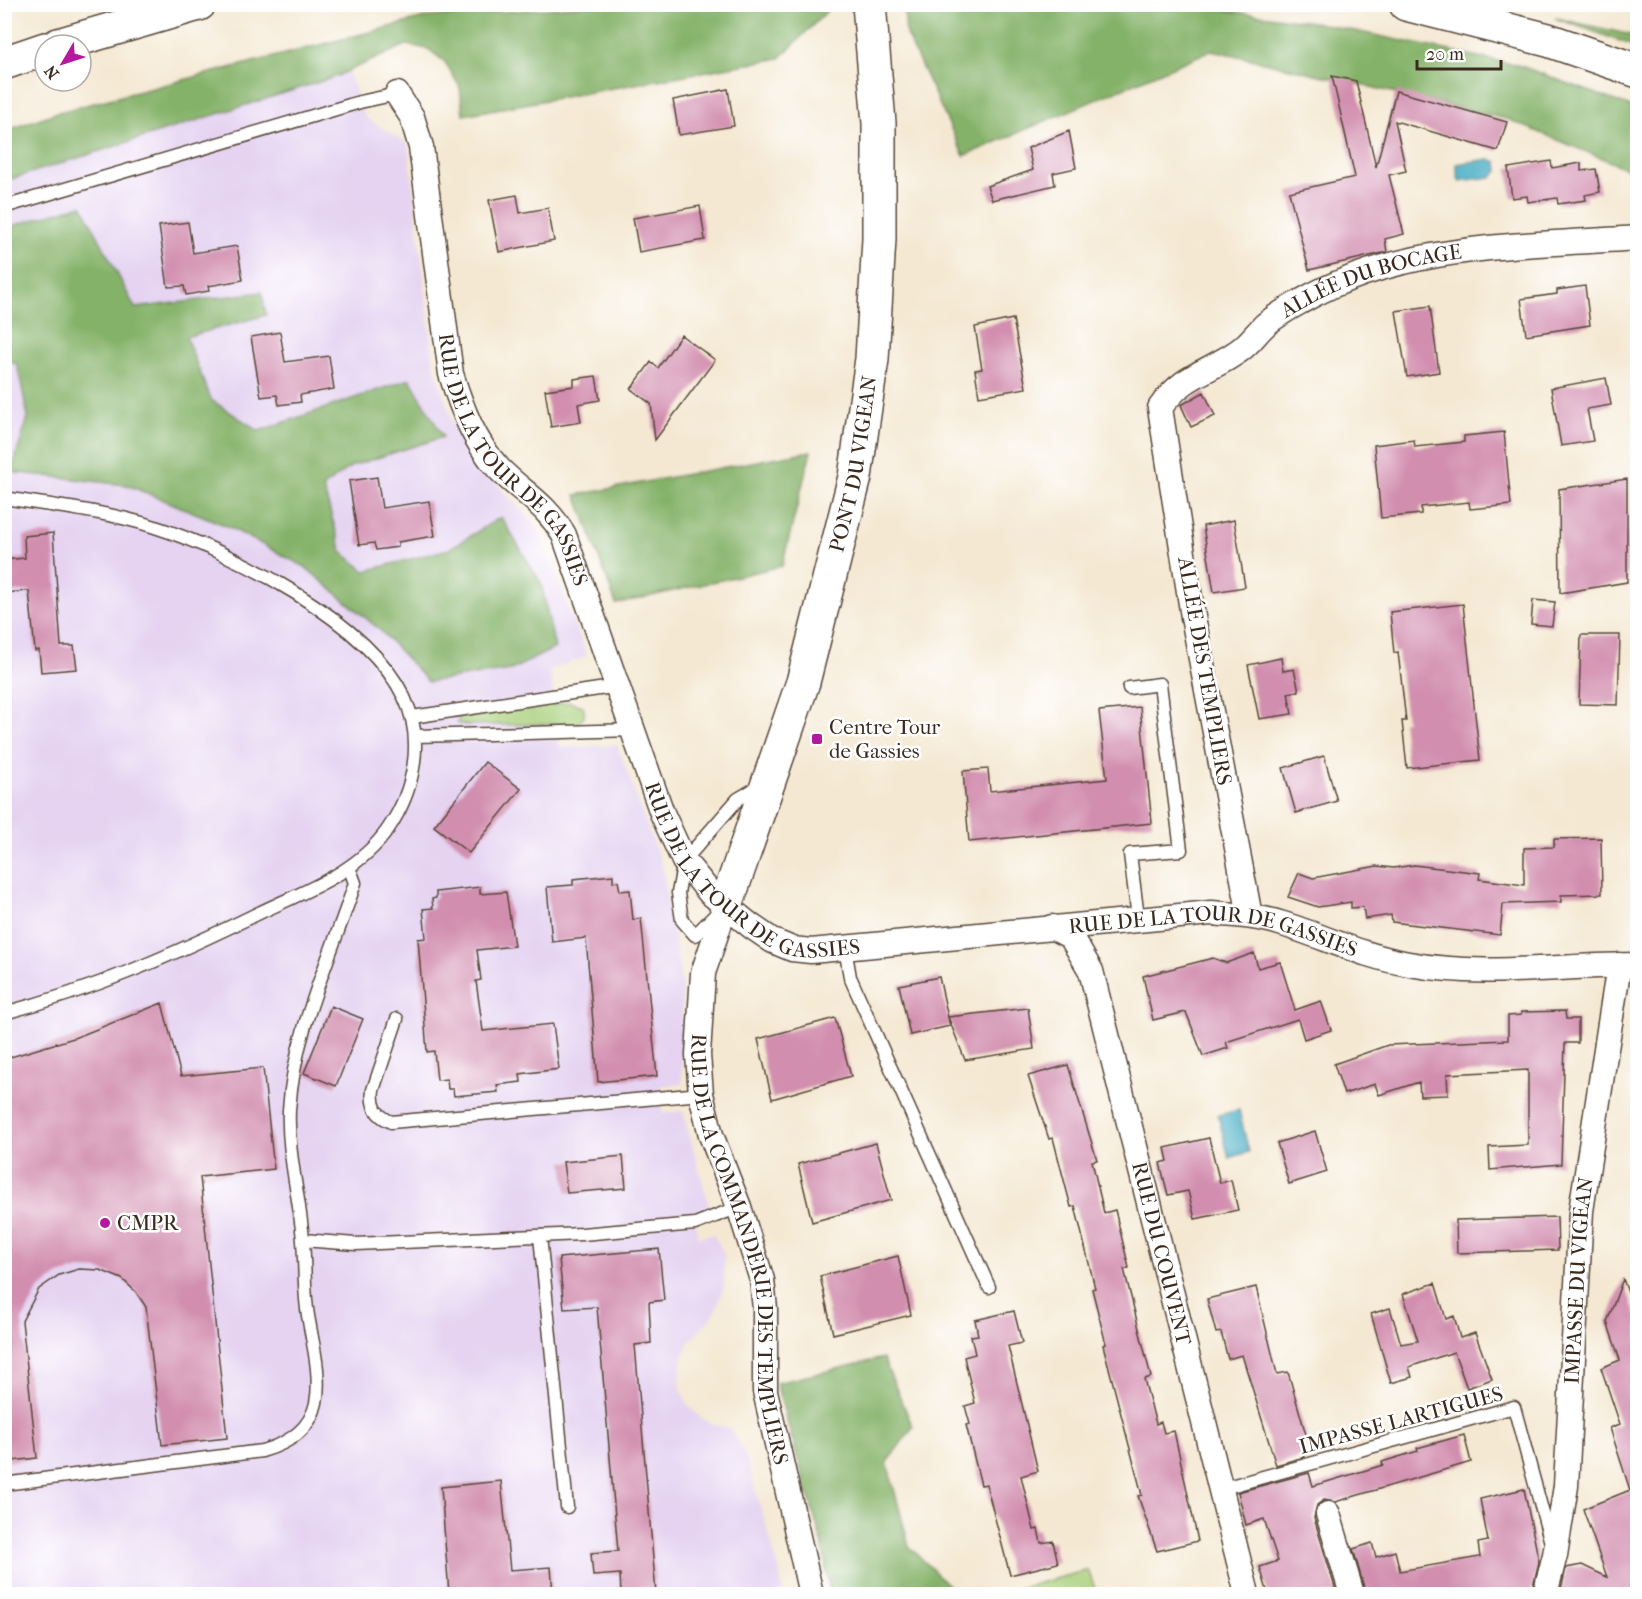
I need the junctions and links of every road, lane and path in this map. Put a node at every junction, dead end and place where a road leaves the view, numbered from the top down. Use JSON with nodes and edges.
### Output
{"nodes":[{"id":1,"x":199,"y":4,"type":"edge"},
{"id":2,"x":1406,"y":4,"type":"edge"},
{"id":3,"x":870,"y":13,"type":"edge"},
{"id":4,"x":93,"y":35,"type":"edge"},
{"id":5,"x":33,"y":53,"type":"edge"},
{"id":6,"x":4,"y":63,"type":"edge"},
{"id":7,"x":1638,"y":71,"type":"edge"},
{"id":8,"x":397,"y":94,"type":"joint"},
{"id":9,"x":4,"y":207,"type":"edge"},
{"id":10,"x":1638,"y":238,"type":"edge"},
{"id":11,"x":1165,"y":426,"type":"joint"},
{"id":12,"x":4,"y":498,"type":"edge"},
{"id":13,"x":619,"y":686,"type":"junction"},
{"id":14,"x":1129,"y":688,"type":"dead end"},
{"id":15,"x":412,"y":717,"type":"junction"},
{"id":16,"x":634,"y":730,"type":"junction"},
{"id":17,"x":416,"y":736,"type":"junction"},
{"id":18,"x":769,"y":780,"type":"junction"},
{"id":19,"x":684,"y":861,"type":"junction"},
{"id":20,"x":349,"y":867,"type":"junction"},
{"id":21,"x":726,"y":905,"type":"junction"},
{"id":22,"x":1250,"y":916,"type":"junction"},
{"id":23,"x":1138,"y":918,"type":"junction"},
{"id":24,"x":1052,"y":927,"type":"junction"},
{"id":25,"x":1638,"y":946,"type":"edge"},
{"id":26,"x":845,"y":948,"type":"junction"},
{"id":27,"x":1628,"y":965,"type":"edge"},
{"id":28,"x":4,"y":1013,"type":"edge"},
{"id":29,"x":397,"y":1019,"type":"dead end"},
{"id":30,"x":701,"y":1094,"type":"junction"},
{"id":31,"x":739,"y":1207,"type":"junction"},
{"id":32,"x":540,"y":1236,"type":"junction"},
{"id":33,"x":303,"y":1240,"type":"junction"},
{"id":34,"x":989,"y":1287,"type":"dead end"},
{"id":35,"x":4,"y":1484,"type":"edge"},
{"id":36,"x":1220,"y":1489,"type":"junction"},
{"id":37,"x":567,"y":1507,"type":"dead end"},
{"id":38,"x":1328,"y":1514,"type":"dead end"},
{"id":39,"x":1555,"y":1555,"type":"junction"},
{"id":40,"x":812,"y":1594,"type":"edge"},
{"id":41,"x":1247,"y":1594,"type":"edge"},
{"id":42,"x":1352,"y":1594,"type":"edge"},
{"id":43,"x":1545,"y":1594,"type":"edge"}],
"edges":[{"from":1,"to":4,"type":"main road"},
{"from":2,"to":7,"type":"main road"},
{"from":3,"to":18,"type":"main road","name":"PONT DU VIGEAN"},
{"from":5,"to":6,"type":"main road"},
{"from":8,"to":9,"type":"lane"},
{"from":8,"to":13,"type":"street","name":"RUE DE LA TOUR DE GASSIES"},
{"from":10,"to":11,"type":"street","name":"ALLÉE DU BOCAGE"},
{"from":11,"to":22,"type":"street","name":"ALLÉE DES TEMPLIERS"},
{"from":12,"to":15,"type":"lane"},
{"from":13,"to":15,"type":"lane"},
{"from":13,"to":16,"type":"street","name":"RUE DE LA TOUR DE GASSIES"},
{"from":14,"to":23,"type":"lane"},
{"from":15,"to":17,"type":"lane"},
{"from":16,"to":17,"type":"lane"},
{"from":16,"to":19,"type":"street","name":"RUE DE LA TOUR DE GASSIES"},
{"from":17,"to":20,"type":"lane"},
{"from":18,"to":19,"type":"lane"},
{"from":18,"to":21,"type":"main road","name":"PONT DU VIGEAN"},
{"from":19,"to":21,"type":"street","name":"RUE DE LA TOUR DE GASSIES"},
{"from":19,"to":21,"type":"lane"},
{"from":20,"to":28,"type":"lane"},
{"from":20,"to":33,"type":"lane"},
{"from":21,"to":26,"type":"street","name":"RUE DE LA TOUR DE GASSIES"},
{"from":21,"to":30,"type":"street","name":"RUE DE LA COMMANDERIE DES TEMPLIERS"},
{"from":22,"to":23,"type":"street","name":"RUE DE LA TOUR DE GASSIES"},
{"from":22,"to":27,"type":"street","name":"RUE DE LA TOUR DE GASSIES"},
{"from":23,"to":24,"type":"street","name":"RUE DE LA TOUR DE GASSIES"},
{"from":24,"to":26,"type":"street","name":"RUE DE LA TOUR DE GASSIES"},
{"from":24,"to":36,"type":"street","name":"RUE DU COUVENT"},
{"from":25,"to":27,"type":"street"},
{"from":26,"to":34,"type":"lane"},
{"from":27,"to":39,"type":"street","name":"IMPASSE DU VIGEAN"},
{"from":29,"to":30,"type":"lane"},
{"from":30,"to":31,"type":"street","name":"RUE DE LA COMMANDERIE DES TEMPLIERS"},
{"from":31,"to":32,"type":"lane"},
{"from":31,"to":40,"type":"street","name":"RUE DE LA COMMANDERIE DES TEMPLIERS"},
{"from":32,"to":33,"type":"lane"},
{"from":32,"to":37,"type":"lane"},
{"from":33,"to":35,"type":"lane"},
{"from":36,"to":39,"type":"lane","name":"IMPASSE LARTIGUES"},
{"from":36,"to":41,"type":"street","name":"RUE DU COUVENT"},
{"from":38,"to":42,"type":"street"},
{"from":39,"to":43,"type":"street","name":"IMPASSE DU VIGEAN"}]}
